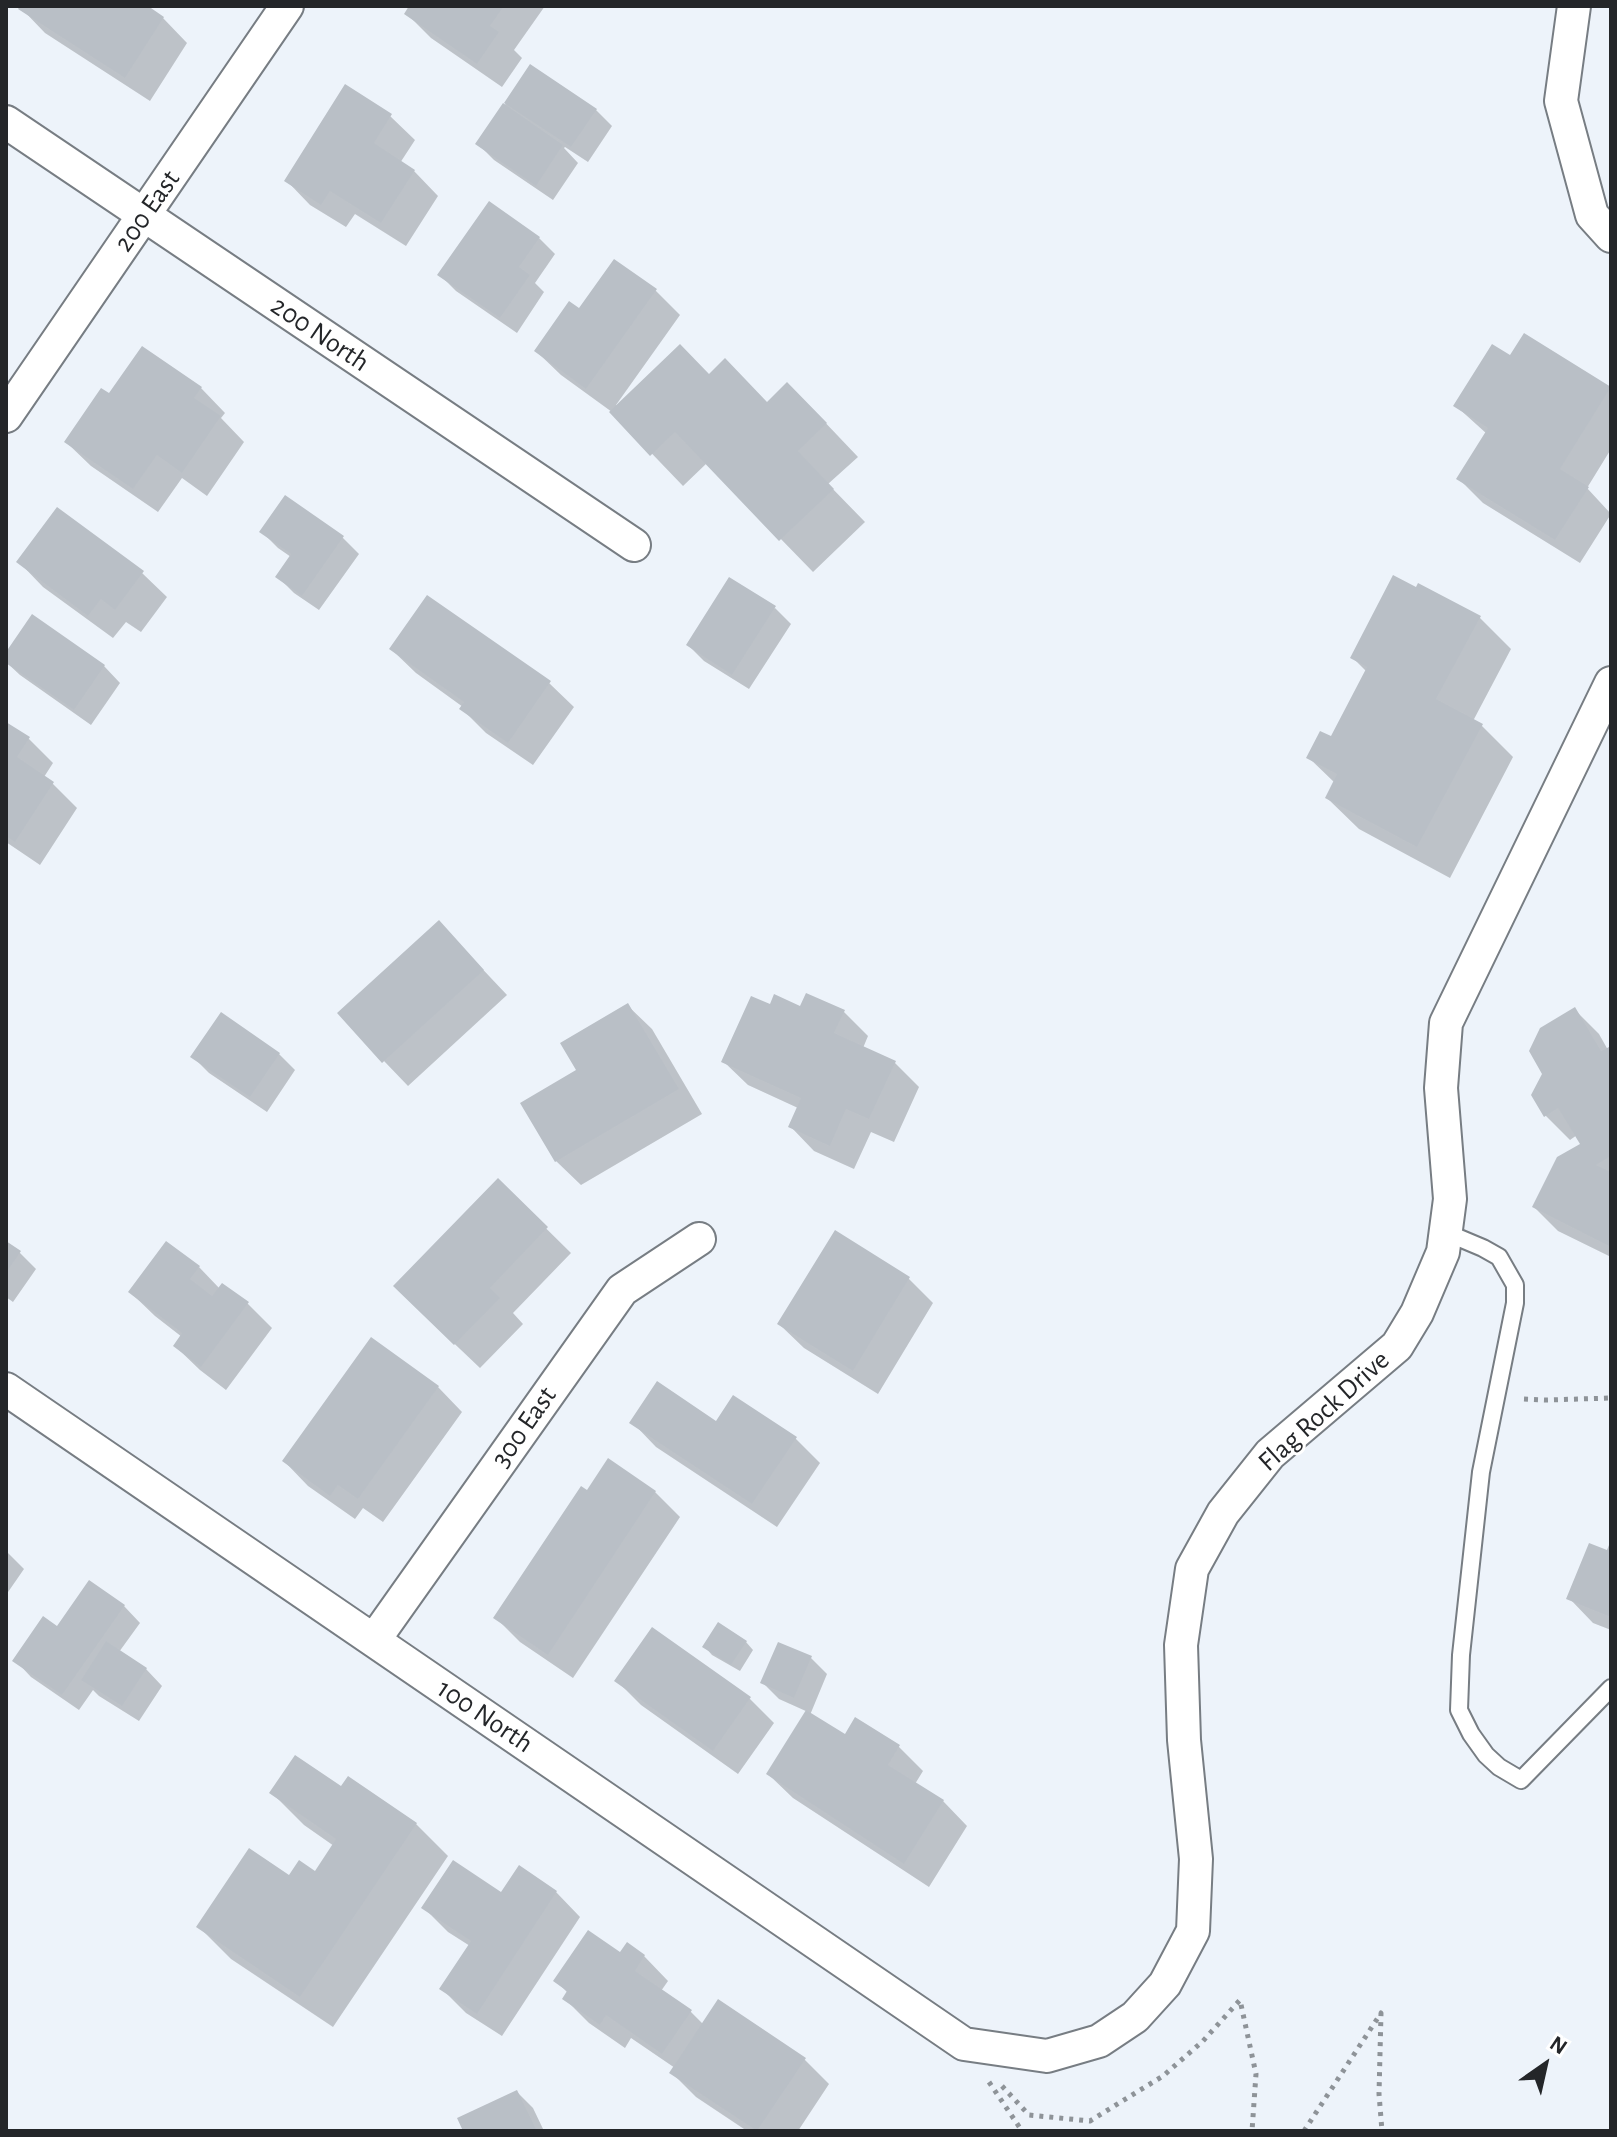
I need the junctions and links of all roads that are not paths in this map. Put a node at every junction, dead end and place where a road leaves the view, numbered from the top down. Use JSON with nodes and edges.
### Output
{"nodes":[{"id":1,"x":287,"y":6,"type":"edge"},
{"id":2,"x":1574,"y":6,"type":"edge"},
{"id":3,"x":6,"y":122,"type":"edge"},
{"id":4,"x":144,"y":215,"type":"junction"},
{"id":5,"x":1611,"y":236,"type":"edge"},
{"id":6,"x":6,"y":416,"type":"edge"},
{"id":7,"x":634,"y":545,"type":"dead end"},
{"id":8,"x":1611,"y":683,"type":"edge"},
{"id":9,"x":1445,"y":1232,"type":"junction"},
{"id":10,"x":699,"y":1239,"type":"dead end"},
{"id":11,"x":6,"y":1389,"type":"edge"},
{"id":12,"x":374,"y":1640,"type":"junction"},
{"id":13,"x":1611,"y":1688,"type":"edge"},
{"id":14,"x":964,"y":2044,"type":"joint"}],
"edges":[{"from":1,"to":4,"type":"street","name":"200 East"},
{"from":2,"to":5,"type":"street"},
{"from":3,"to":4,"type":"street","name":"200 North"},
{"from":4,"to":6,"type":"street","name":"200 East"},
{"from":4,"to":7,"type":"street","name":"200 North"},
{"from":8,"to":9,"type":"street","name":"Flag Rock Drive"},
{"from":9,"to":13,"type":"lane"},
{"from":9,"to":14,"type":"street","name":"Flag Rock Drive"},
{"from":10,"to":12,"type":"street","name":"300 East"},
{"from":11,"to":12,"type":"street","name":"100 North"},
{"from":12,"to":14,"type":"street","name":"100 North"}]}
